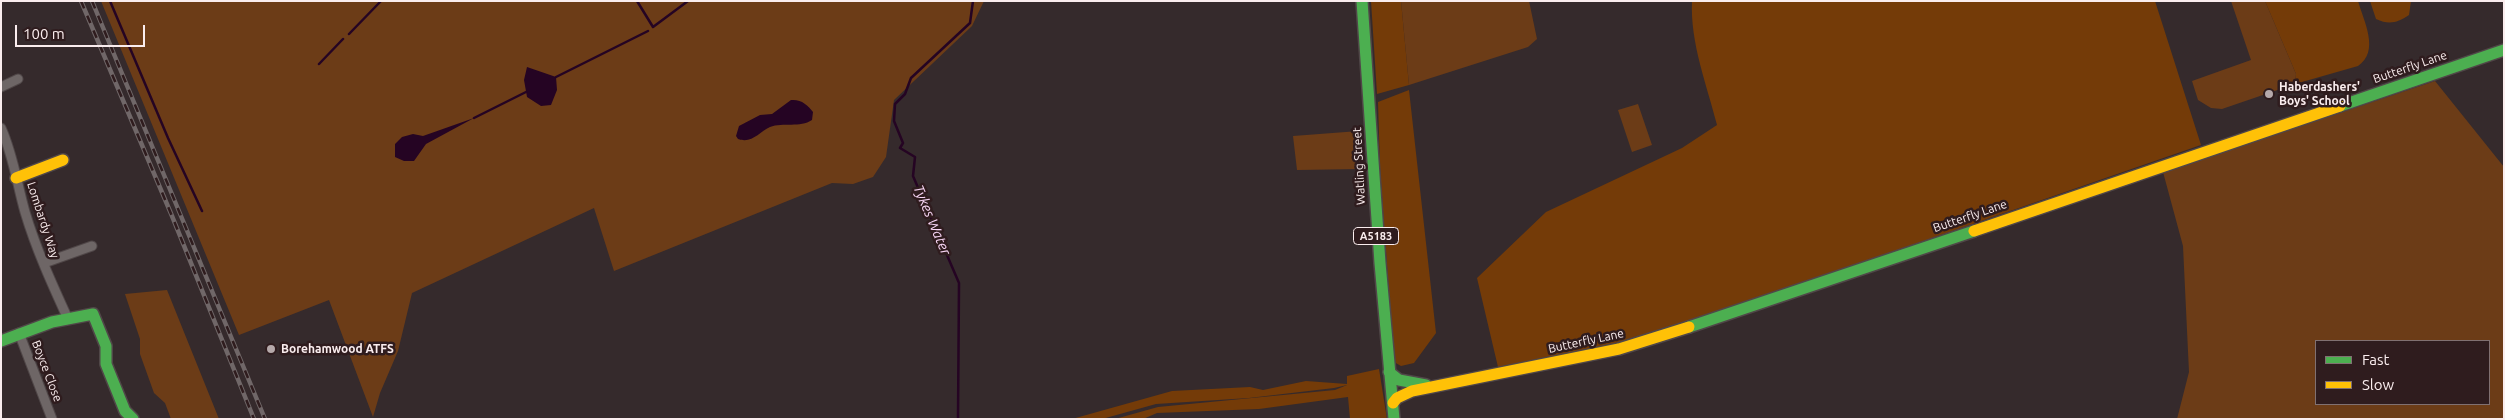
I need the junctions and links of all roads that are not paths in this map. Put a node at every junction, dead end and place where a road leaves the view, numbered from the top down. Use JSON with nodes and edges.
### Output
{"nodes":[{"id":1,"x":1362,"y":1,"type":"edge"},
{"id":2,"x":2504,"y":50,"type":"edge"},
{"id":3,"x":18,"y":79,"type":"dead end"},
{"id":4,"x":1,"y":87,"type":"edge"},
{"id":5,"x":1,"y":128,"type":"edge"},
{"id":6,"x":63,"y":160,"type":"dead end"},
{"id":7,"x":16,"y":178,"type":"junction"},
{"id":8,"x":92,"y":246,"type":"dead end"},
{"id":9,"x":44,"y":263,"type":"junction"},
{"id":10,"x":68,"y":319,"type":"junction"},
{"id":11,"x":19,"y":333,"type":"junction"},
{"id":12,"x":1,"y":341,"type":"edge"},
{"id":13,"x":1389,"y":372,"type":"junction"},
{"id":14,"x":1404,"y":382,"type":"junction"},
{"id":15,"x":1438,"y":385,"type":"junction"},
{"id":16,"x":1405,"y":394,"type":"junction"},
{"id":17,"x":1393,"y":403,"type":"junction"},
{"id":18,"x":52,"y":419,"type":"edge"},
{"id":19,"x":132,"y":419,"type":"edge"},
{"id":20,"x":1394,"y":419,"type":"edge"}],
"edges":[{"from":1,"to":13,"type":"street","name":"Watling Street","number":"A5183"},
{"from":2,"to":15,"type":"street","name":"Butterfly Lane"},
{"from":3,"to":4,"type":"street"},
{"from":5,"to":7,"type":"street","name":"Lombardy Way"},
{"from":6,"to":7,"type":"street"},
{"from":7,"to":9,"type":"street","name":"Lombardy Way"},
{"from":8,"to":9,"type":"street"},
{"from":9,"to":10,"type":"street","name":"Lombardy Way"},
{"from":10,"to":11,"type":"street"},
{"from":10,"to":19,"type":"street"},
{"from":11,"to":12,"type":"street"},
{"from":11,"to":18,"type":"street","name":"Boyce Close"},
{"from":13,"to":14,"type":"street","name":"Butterfly Lane"},
{"from":13,"to":17,"type":"street","name":"Watling Street","number":"A5183"},
{"from":14,"to":15,"type":"street","name":"Butterfly Lane"},
{"from":14,"to":16,"type":"street"},
{"from":15,"to":16,"type":"street","name":"Butterfly Lane"},
{"from":16,"to":17,"type":"street","name":"Butterfly Lane"},
{"from":17,"to":20,"type":"street","name":"Watling Street","number":"A5183"}]}
